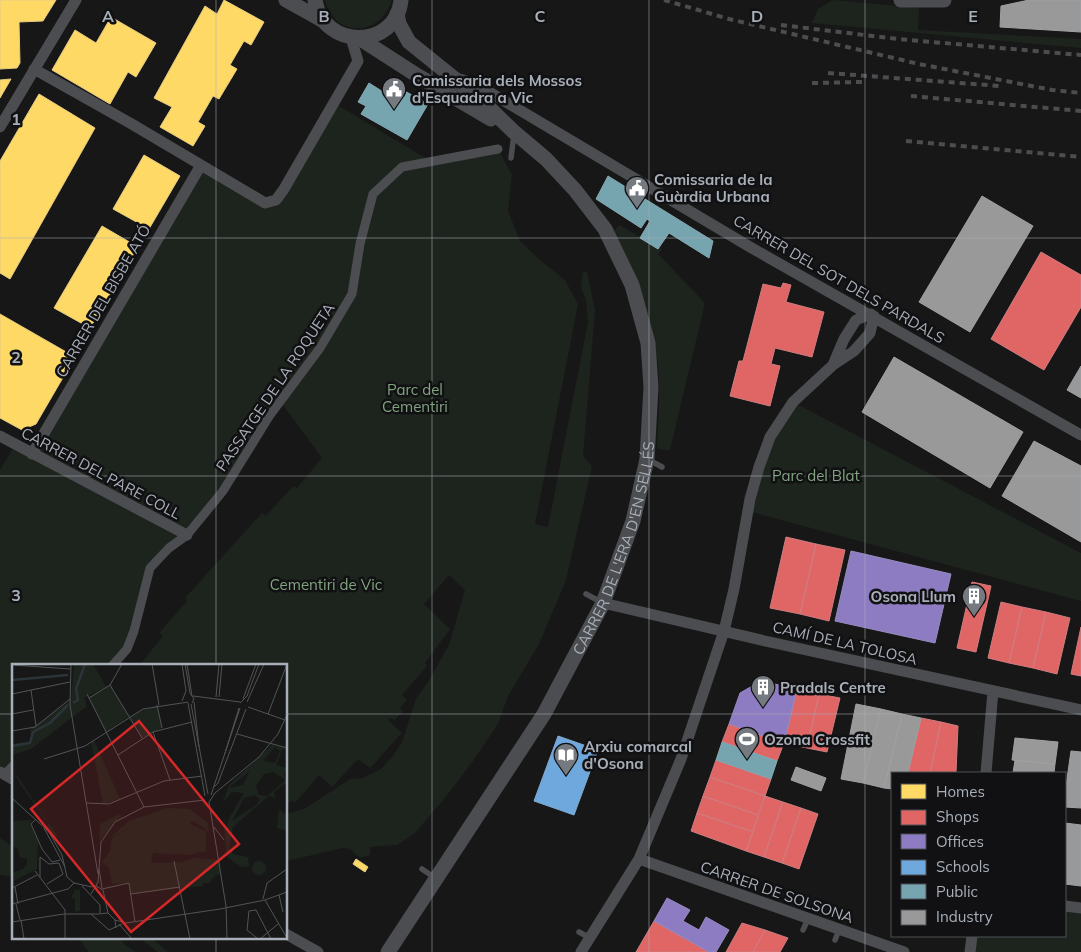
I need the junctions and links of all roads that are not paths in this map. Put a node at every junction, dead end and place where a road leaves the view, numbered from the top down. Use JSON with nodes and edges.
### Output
{"nodes":[{"id":1,"x":76,"y":0,"type":"edge"},
{"id":2,"x":286,"y":0,"type":"edge"},
{"id":3,"x":315,"y":0,"type":"edge"},
{"id":4,"x":901,"y":0,"type":"edge"},
{"id":5,"x":944,"y":0,"type":"edge"},
{"id":6,"x":399,"y":7,"type":"edge"},
{"id":7,"x":322,"y":20,"type":"junction"},
{"id":8,"x":355,"y":38,"type":"junction"},
{"id":9,"x":34,"y":69,"type":"junction"},
{"id":10,"x":452,"y":76,"type":"junction"},
{"id":11,"x":0,"y":127,"type":"edge"},
{"id":12,"x":514,"y":132,"type":"junction"},
{"id":13,"x":498,"y":149,"type":"dead end"},
{"id":14,"x":511,"y":158,"type":"dead end"},
{"id":15,"x":201,"y":165,"type":"junction"},
{"id":16,"x":872,"y":315,"type":"junction"},
{"id":17,"x":833,"y":365,"type":"junction"},
{"id":18,"x":1081,"y":435,"type":"edge"},
{"id":19,"x":0,"y":436,"type":"edge"},
{"id":20,"x":32,"y":454,"type":"junction"},
{"id":21,"x":647,"y":459,"type":"junction"},
{"id":22,"x":662,"y":467,"type":"dead end"},
{"id":23,"x":187,"y":535,"type":"junction"},
{"id":24,"x":586,"y":594,"type":"dead end"},
{"id":25,"x":603,"y":603,"type":"junction"},
{"id":26,"x":724,"y":630,"type":"junction"},
{"id":27,"x":114,"y":664,"type":"edge"},
{"id":28,"x":993,"y":692,"type":"junction"},
{"id":29,"x":1081,"y":710,"type":"edge"},
{"id":30,"x":986,"y":772,"type":"edge"},
{"id":31,"x":639,"y":859,"type":"junction"},
{"id":32,"x":422,"y":869,"type":"dead end"},
{"id":33,"x":435,"y":878,"type":"junction"},
{"id":34,"x":1066,"y":906,"type":"edge"},
{"id":35,"x":1081,"y":908,"type":"edge"},
{"id":36,"x":808,"y":919,"type":"junction"},
{"id":37,"x":803,"y":930,"type":"dead end"},
{"id":38,"x":579,"y":932,"type":"dead end"},
{"id":39,"x":288,"y":935,"type":"edge"},
{"id":40,"x":972,"y":937,"type":"edge"},
{"id":41,"x":590,"y":938,"type":"junction"},
{"id":42,"x":318,"y":952,"type":"edge"},
{"id":43,"x":388,"y":952,"type":"edge"},
{"id":44,"x":581,"y":952,"type":"edge"},
{"id":45,"x":904,"y":952,"type":"edge"},
{"id":46,"x":970,"y":952,"type":"edge"}],
"edges":[{"from":1,"to":9,"type":"street"},
{"from":2,"to":7,"type":"street"},
{"from":3,"to":7,"type":"street"},
{"from":4,"to":5,"type":"street"},
{"from":6,"to":8,"type":"street"},
{"from":6,"to":10,"type":"street","name":"CARRER DE L'ERA D'EN SELLÉS"},
{"from":7,"to":8,"type":"street","name":"CARRER DE L'ERA D'EN SELLÉS"},
{"from":8,"to":12,"type":"street","name":"CARRER DE L'ERA D'EN SELLÉS"},
{"from":8,"to":15,"type":"street"},
{"from":9,"to":11,"type":"street"},
{"from":9,"to":15,"type":"street"},
{"from":10,"to":12,"type":"street","name":"CARRER DE L'ERA D'EN SELLÉS"},
{"from":10,"to":16,"type":"street","name":"CARRER DEL SOT DELS PARDALS"},
{"from":12,"to":14,"type":"lane"},
{"from":12,"to":21,"type":"street","name":"CARRER DE L'ERA D'EN SELLÉS"},
{"from":13,"to":23,"type":"street","name":"PASSATGE DE LA ROQUETA"},
{"from":15,"to":20,"type":"street","name":"CARRER DEL BISBE ATÓ"},
{"from":16,"to":17,"type":"street"},
{"from":16,"to":17,"type":"street"},
{"from":16,"to":18,"type":"street","name":"CARRER DEL SOT DELS PARDALS"},
{"from":17,"to":26,"type":"street"},
{"from":19,"to":20,"type":"street","name":"CARRER DEL PARE COLL"},
{"from":20,"to":23,"type":"street","name":"CARRER DEL PARE COLL"},
{"from":21,"to":22,"type":"lane"},
{"from":21,"to":25,"type":"street","name":"CARRER DE L'ERA D'EN SELLÉS"},
{"from":23,"to":27,"type":"street","name":"PASSATGE DE LA ROQUETA"},
{"from":24,"to":25,"type":"lane"},
{"from":25,"to":26,"type":"street","name":"CAMÍ DE LA TOLOSA"},
{"from":25,"to":33,"type":"street","name":"CARRER DE L'ERA D'EN SELLÉS"},
{"from":26,"to":28,"type":"street","name":"CAMÍ DE LA TOLOSA"},
{"from":26,"to":31,"type":"street"},
{"from":28,"to":29,"type":"street","name":"CAMÍ DE LA TOLOSA"},
{"from":28,"to":30,"type":"street"},
{"from":31,"to":36,"type":"street","name":"CARRER DE SOLSONA"},
{"from":31,"to":41,"type":"street"},
{"from":32,"to":33,"type":"lane"},
{"from":33,"to":43,"type":"street","name":"CARRER DE L'ERA D'EN SELLÉS"},
{"from":34,"to":35,"type":"street"},
{"from":36,"to":37,"type":"lane"},
{"from":36,"to":45,"type":"street","name":"CARRER DE SOLSONA"},
{"from":38,"to":41,"type":"lane"},
{"from":39,"to":42,"type":"street"},
{"from":40,"to":46,"type":"street"},
{"from":41,"to":44,"type":"street"}]}
